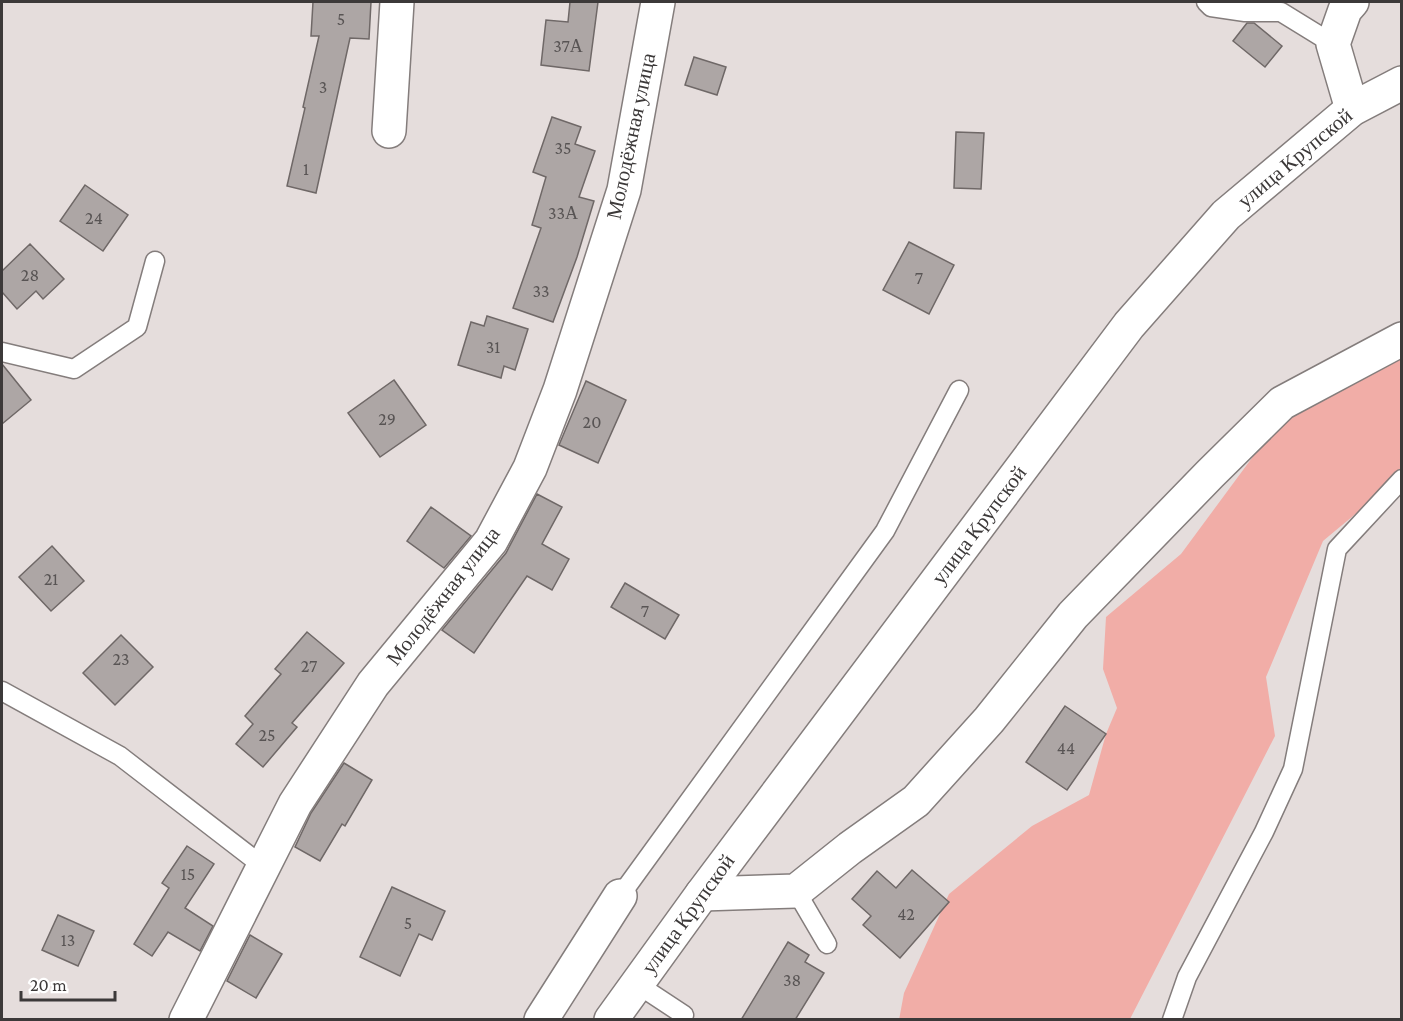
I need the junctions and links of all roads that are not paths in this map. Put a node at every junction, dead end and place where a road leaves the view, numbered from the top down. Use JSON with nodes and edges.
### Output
{"nodes":[{"id":1,"x":397,"y":2,"type":"edge"},
{"id":2,"x":658,"y":2,"type":"edge"},
{"id":3,"x":1206,"y":2,"type":"edge"},
{"id":4,"x":1353,"y":2,"type":"edge"},
{"id":5,"x":1334,"y":44,"type":"junction"},
{"id":6,"x":1401,"y":83,"type":"edge"},
{"id":7,"x":1352,"y":109,"type":"junction"},
{"id":8,"x":389,"y":131,"type":"dead end"},
{"id":9,"x":155,"y":261,"type":"dead end"},
{"id":10,"x":1401,"y":339,"type":"edge"},
{"id":11,"x":2,"y":352,"type":"edge"},
{"id":12,"x":959,"y":390,"type":"dead end"},
{"id":13,"x":1401,"y":479,"type":"edge"},
{"id":14,"x":2,"y":691,"type":"edge"},
{"id":15,"x":264,"y":867,"type":"junction"},
{"id":16,"x":796,"y":891,"type":"junction"},
{"id":17,"x":702,"y":894,"type":"junction"},
{"id":18,"x":620,"y":896,"type":"joint"},
{"id":19,"x":827,"y":944,"type":"dead end"},
{"id":20,"x":637,"y":984,"type":"junction"},
{"id":21,"x":684,"y":1015,"type":"dead end"},
{"id":22,"x":186,"y":1020,"type":"edge"},
{"id":23,"x":542,"y":1020,"type":"edge"},
{"id":24,"x":611,"y":1020,"type":"edge"},
{"id":25,"x":1172,"y":1020,"type":"edge"}],
"edges":[{"from":1,"to":8,"type":"street"},
{"from":2,"to":15,"type":"street","name":"Молодёжная улица"},
{"from":3,"to":5,"type":"lane"},
{"from":4,"to":5,"type":"street"},
{"from":5,"to":7,"type":"street"},
{"from":6,"to":7,"type":"street","name":"улица Крупской"},
{"from":7,"to":17,"type":"street","name":"улица Крупской"},
{"from":9,"to":11,"type":"lane"},
{"from":10,"to":16,"type":"street"},
{"from":12,"to":18,"type":"lane"},
{"from":13,"to":25,"type":"lane"},
{"from":14,"to":15,"type":"lane"},
{"from":15,"to":22,"type":"street","name":"Молодёжная улица"},
{"from":16,"to":17,"type":"street"},
{"from":16,"to":19,"type":"lane"},
{"from":17,"to":20,"type":"street","name":"улица Крупской"},
{"from":18,"to":23,"type":"street"},
{"from":20,"to":21,"type":"lane"},
{"from":20,"to":24,"type":"street","name":"улица Крупской"}]}
